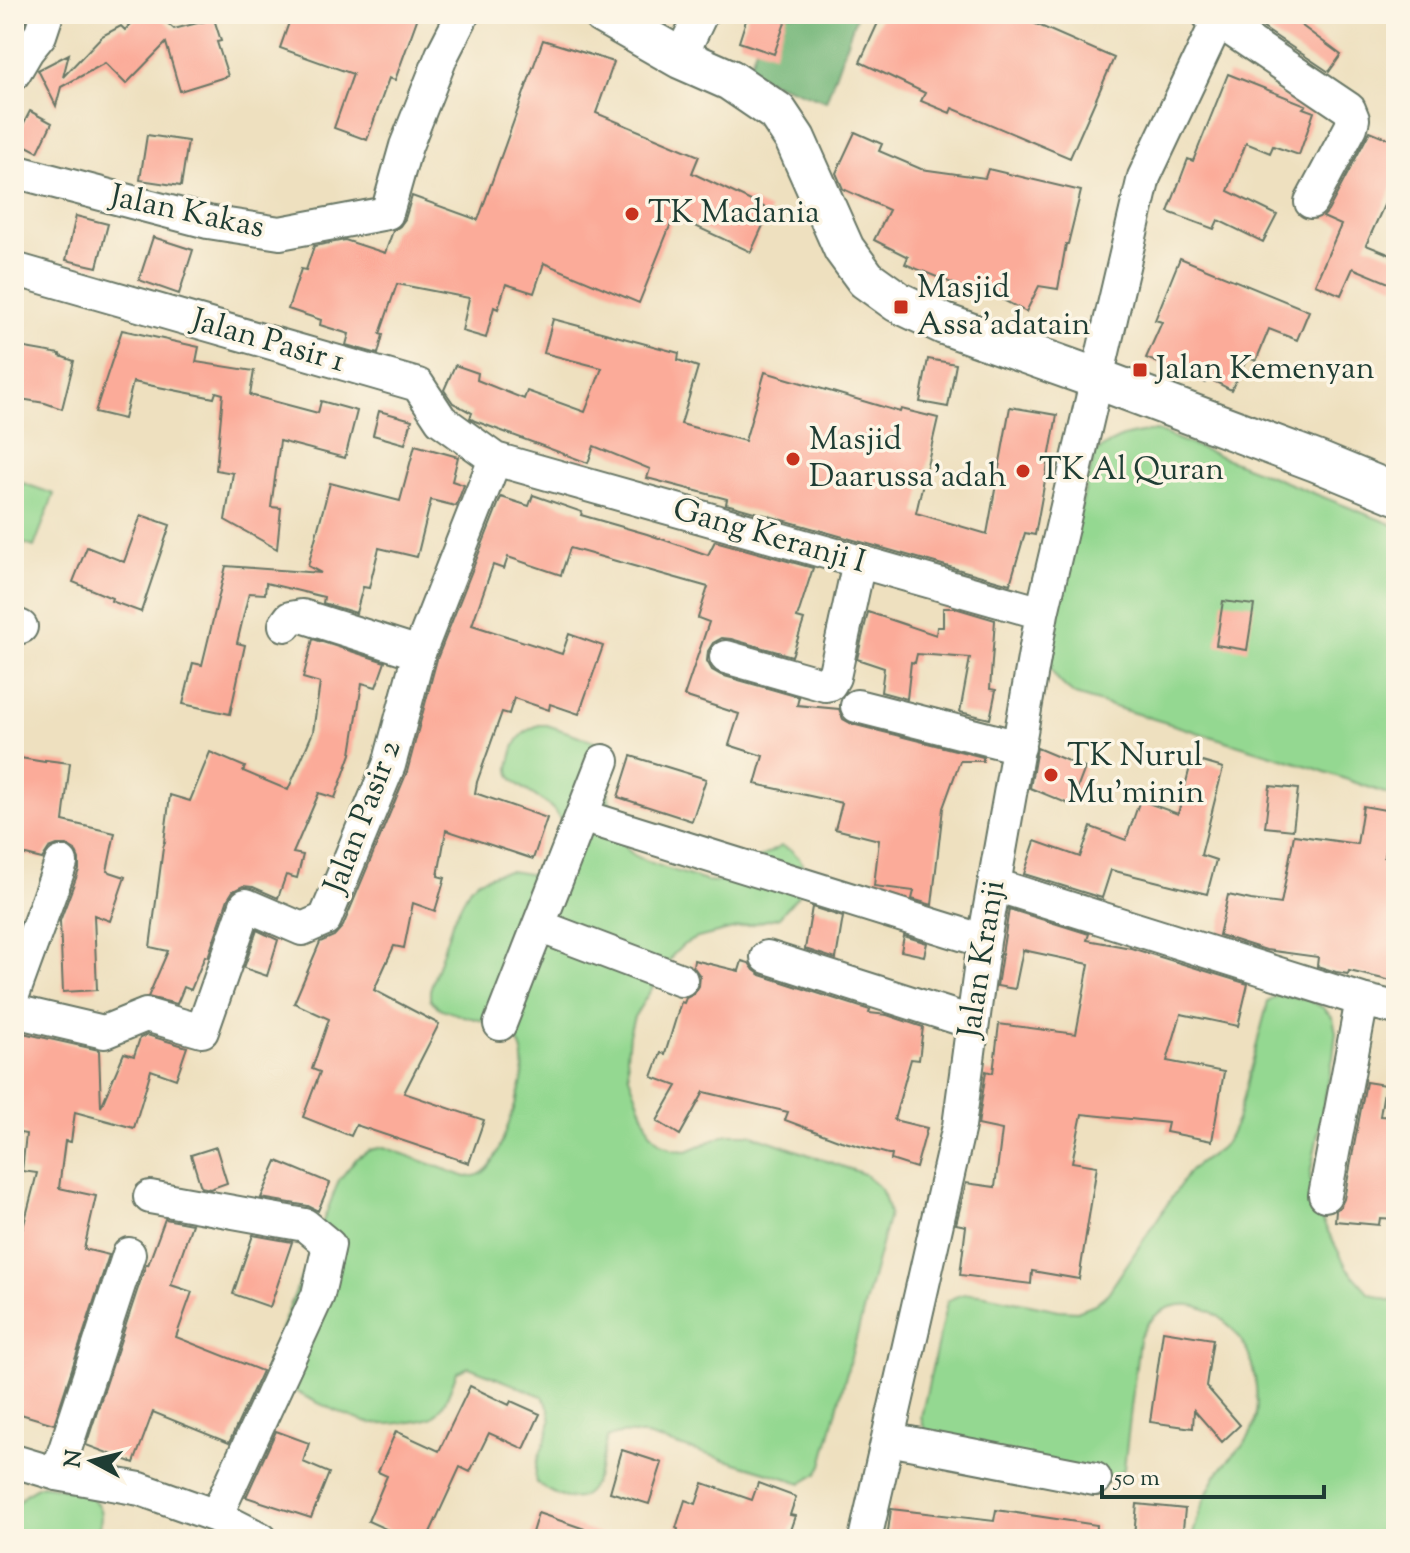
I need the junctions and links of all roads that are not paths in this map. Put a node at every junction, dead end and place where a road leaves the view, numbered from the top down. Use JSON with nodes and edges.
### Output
{"nodes":[{"id":1,"x":47,"y":14,"type":"edge"},
{"id":2,"x":463,"y":14,"type":"edge"},
{"id":3,"x":603,"y":14,"type":"edge"},
{"id":4,"x":701,"y":14,"type":"edge"},
{"id":5,"x":1216,"y":16,"type":"edge"},
{"id":6,"x":680,"y":58,"type":"junction"},
{"id":7,"x":14,"y":73,"type":"edge"},
{"id":8,"x":14,"y":171,"type":"edge"},
{"id":9,"x":1311,"y":202,"type":"dead end"},
{"id":10,"x":14,"y":269,"type":"edge"},
{"id":11,"x":1098,"y":379,"type":"junction"},
{"id":12,"x":495,"y":459,"type":"junction"},
{"id":13,"x":1396,"y":494,"type":"edge"},
{"id":14,"x":859,"y":562,"type":"junction"},
{"id":15,"x":1042,"y":613,"type":"junction"},
{"id":16,"x":285,"y":625,"type":"dead end"},
{"id":17,"x":419,"y":653,"type":"junction"},
{"id":18,"x":726,"y":657,"type":"dead end"},
{"id":19,"x":857,"y":706,"type":"dead end"},
{"id":20,"x":1019,"y":747,"type":"junction"},
{"id":21,"x":603,"y":761,"type":"dead end"},
{"id":22,"x":582,"y":816,"type":"junction"},
{"id":23,"x":61,"y":863,"type":"dead end"},
{"id":24,"x":995,"y":885,"type":"junction"},
{"id":25,"x":539,"y":926,"type":"junction"},
{"id":26,"x":984,"y":941,"type":"junction"},
{"id":27,"x":767,"y":957,"type":"dead end"},
{"id":28,"x":681,"y":980,"type":"dead end"},
{"id":29,"x":14,"y":992,"type":"edge"},
{"id":30,"x":1362,"y":1000,"type":"junction"},
{"id":31,"x":1396,"y":1008,"type":"edge"},
{"id":32,"x":14,"y":1011,"type":"edge"},
{"id":33,"x":971,"y":1022,"type":"junction"},
{"id":34,"x":500,"y":1024,"type":"dead end"},
{"id":35,"x":1325,"y":1195,"type":"dead end"},
{"id":36,"x":150,"y":1197,"type":"dead end"},
{"id":37,"x":129,"y":1254,"type":"dead end"},
{"id":38,"x":14,"y":1439,"type":"edge"},
{"id":39,"x":889,"y":1439,"type":"junction"},
{"id":40,"x":14,"y":1461,"type":"edge"},
{"id":41,"x":60,"y":1464,"type":"junction"},
{"id":42,"x":1095,"y":1479,"type":"dead end"},
{"id":43,"x":216,"y":1516,"type":"junction"},
{"id":44,"x":261,"y":1539,"type":"edge"},
{"id":45,"x":865,"y":1539,"type":"edge"}],
"edges":[{"from":1,"to":7,"type":"street"},
{"from":2,"to":8,"type":"street","name":"Jalan Kakas"},
{"from":3,"to":6,"type":"main road"},
{"from":4,"to":6,"type":"street"},
{"from":5,"to":9,"type":"street"},
{"from":5,"to":11,"type":"street"},
{"from":6,"to":11,"type":"main road"},
{"from":10,"to":12,"type":"street","name":"Jalan Pasir 1"},
{"from":11,"to":13,"type":"main road"},
{"from":11,"to":15,"type":"street","name":"Jalan Kranji"},
{"from":12,"to":14,"type":"street","name":"Gang Keranji I"},
{"from":12,"to":17,"type":"street","name":"Jalan Pasir 2"},
{"from":14,"to":15,"type":"street","name":"Gang Keranji I"},
{"from":14,"to":18,"type":"street"},
{"from":15,"to":20,"type":"street","name":"Jalan Kranji"},
{"from":16,"to":17,"type":"street"},
{"from":17,"to":32,"type":"street","name":"Jalan Pasir 2"},
{"from":19,"to":20,"type":"street"},
{"from":20,"to":24,"type":"street","name":"Jalan Kranji"},
{"from":21,"to":22,"type":"street"},
{"from":22,"to":25,"type":"street"},
{"from":22,"to":26,"type":"street"},
{"from":23,"to":29,"type":"street"},
{"from":24,"to":26,"type":"street","name":"Jalan Kranji"},
{"from":24,"to":30,"type":"street"},
{"from":25,"to":28,"type":"street"},
{"from":25,"to":34,"type":"street"},
{"from":26,"to":33,"type":"street","name":"Jalan Kranji"},
{"from":27,"to":33,"type":"street"},
{"from":30,"to":31,"type":"street"},
{"from":30,"to":35,"type":"street"},
{"from":33,"to":39,"type":"street","name":"Jalan Kranji"},
{"from":36,"to":43,"type":"street"},
{"from":37,"to":41,"type":"street"},
{"from":38,"to":41,"type":"street"},
{"from":39,"to":42,"type":"street"},
{"from":39,"to":45,"type":"street","name":"Jalan Kranji"},
{"from":40,"to":41,"type":"street"},
{"from":41,"to":43,"type":"street"},
{"from":43,"to":44,"type":"street"}]}
